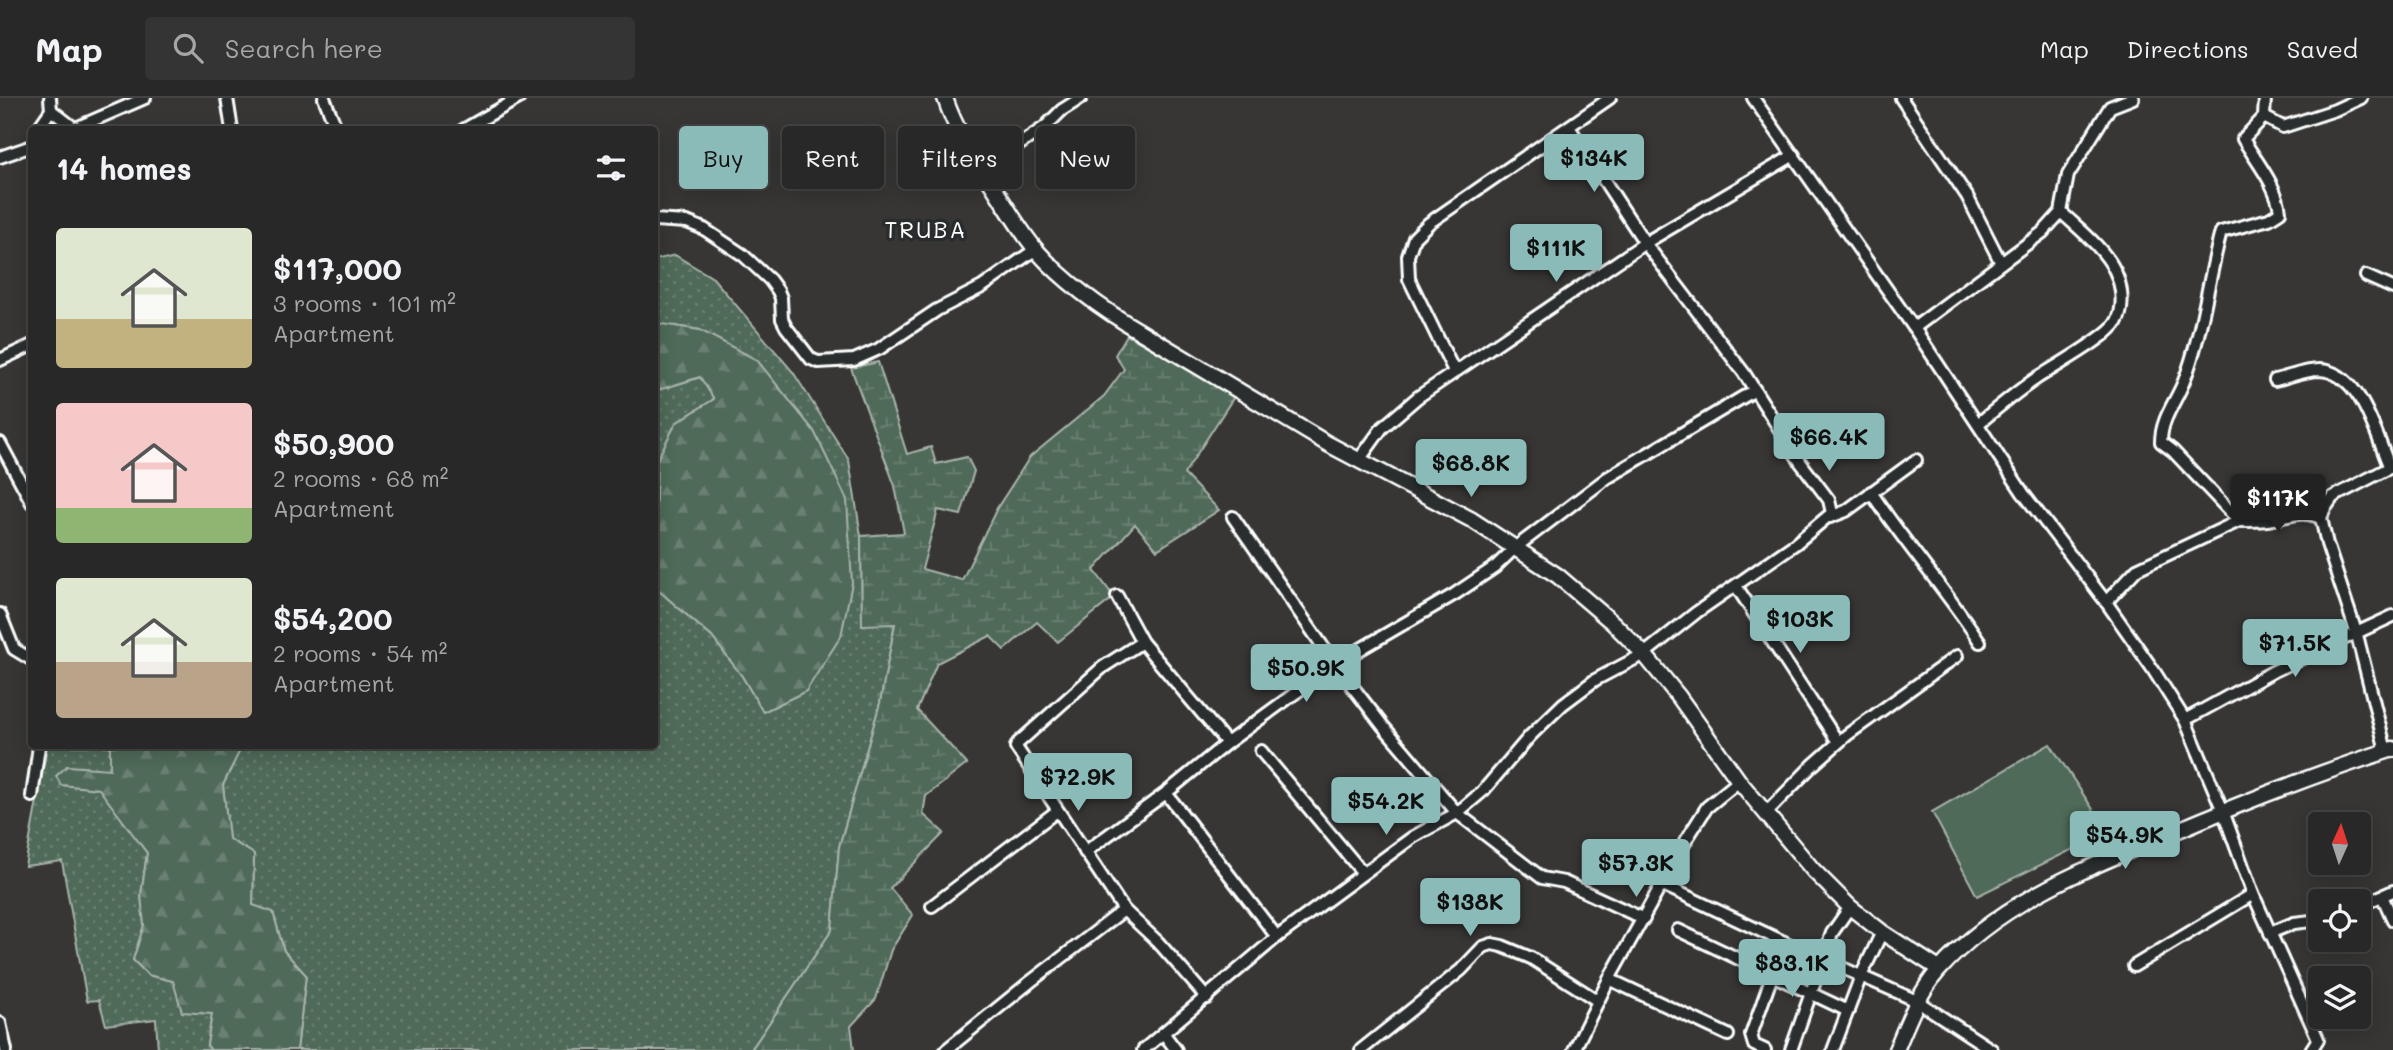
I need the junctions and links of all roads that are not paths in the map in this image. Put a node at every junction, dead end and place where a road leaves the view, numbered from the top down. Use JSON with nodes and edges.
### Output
{"nodes":[{"id":1,"x":145,"y":98,"type":"edge"},
{"id":2,"x":227,"y":98,"type":"edge"},
{"id":3,"x":324,"y":98,"type":"edge"},
{"id":4,"x":519,"y":98,"type":"edge"},
{"id":5,"x":945,"y":98,"type":"edge"},
{"id":6,"x":1081,"y":98,"type":"edge"},
{"id":7,"x":1610,"y":98,"type":"edge"},
{"id":8,"x":1753,"y":98,"type":"edge"},
{"id":9,"x":1901,"y":98,"type":"edge"},
{"id":10,"x":2133,"y":98,"type":"edge"},
{"id":11,"x":2265,"y":98,"type":"edge"},
{"id":12,"x":2361,"y":98,"type":"edge"},
{"id":13,"x":2109,"y":102,"type":"edge"},
{"id":14,"x":51,"y":104,"type":"edge"},
{"id":15,"x":2264,"y":117,"type":"junction"},
{"id":16,"x":39,"y":126,"type":"edge"},
{"id":17,"x":69,"y":126,"type":"edge"},
{"id":18,"x":79,"y":126,"type":"edge"},
{"id":19,"x":231,"y":126,"type":"edge"},
{"id":20,"x":335,"y":126,"type":"edge"},
{"id":21,"x":470,"y":126,"type":"edge"},
{"id":22,"x":957,"y":126,"type":"edge"},
{"id":23,"x":1569,"y":127,"type":"junction"},
{"id":24,"x":1022,"y":143,"type":"edge"},
{"id":25,"x":27,"y":148,"type":"edge"},
{"id":26,"x":1794,"y":155,"type":"junction"},
{"id":27,"x":0,"y":157,"type":"edge"},
{"id":28,"x":995,"y":189,"type":"edge"},
{"id":29,"x":2061,"y":212,"type":"junction"},
{"id":30,"x":658,"y":220,"type":"edge"},
{"id":31,"x":1645,"y":243,"type":"junction"},
{"id":32,"x":1035,"y":249,"type":"junction"},
{"id":33,"x":2001,"y":263,"type":"junction"},
{"id":34,"x":2366,"y":276,"type":"dead end"},
{"id":35,"x":2393,"y":288,"type":"edge"},
{"id":36,"x":1914,"y":328,"type":"junction"},
{"id":37,"x":28,"y":347,"type":"edge"},
{"id":38,"x":0,"y":360,"type":"edge"},
{"id":39,"x":1454,"y":371,"type":"junction"},
{"id":40,"x":2276,"y":380,"type":"dead end"},
{"id":41,"x":1755,"y":390,"type":"junction"},
{"id":42,"x":1978,"y":424,"type":"junction"},
{"id":43,"x":0,"y":443,"type":"edge"},
{"id":44,"x":1359,"y":460,"type":"junction"},
{"id":45,"x":1916,"y":460,"type":"dead end"},
{"id":46,"x":2391,"y":467,"type":"edge"},
{"id":47,"x":27,"y":483,"type":"edge"},
{"id":48,"x":1871,"y":492,"type":"junction"},
{"id":49,"x":1233,"y":517,"type":"dead end"},
{"id":50,"x":1830,"y":517,"type":"junction"},
{"id":51,"x":2321,"y":518,"type":"junction"},
{"id":52,"x":2239,"y":521,"type":"junction"},
{"id":53,"x":1516,"y":547,"type":"junction"},
{"id":54,"x":1736,"y":586,"type":"junction"},
{"id":55,"x":1117,"y":596,"type":"dead end"},
{"id":56,"x":2106,"y":602,"type":"junction"},
{"id":57,"x":0,"y":614,"type":"edge"},
{"id":58,"x":2393,"y":616,"type":"edge"},
{"id":59,"x":2357,"y":635,"type":"junction"},
{"id":60,"x":1142,"y":642,"type":"junction"},
{"id":61,"x":1980,"y":642,"type":"dead end"},
{"id":62,"x":1644,"y":654,"type":"junction"},
{"id":63,"x":1957,"y":656,"type":"dead end"},
{"id":64,"x":28,"y":658,"type":"edge"},
{"id":65,"x":1335,"y":664,"type":"junction"},
{"id":66,"x":2185,"y":720,"type":"junction"},
{"id":67,"x":1227,"y":743,"type":"junction"},
{"id":68,"x":1838,"y":743,"type":"junction"},
{"id":69,"x":40,"y":749,"type":"edge"},
{"id":70,"x":2390,"y":750,"type":"edge"},
{"id":71,"x":1261,"y":751,"type":"dead end"},
{"id":72,"x":1739,"y":781,"type":"junction"},
{"id":73,"x":1166,"y":793,"type":"junction"},
{"id":74,"x":32,"y":796,"type":"dead end"},
{"id":75,"x":1057,"y":811,"type":"junction"},
{"id":76,"x":2223,"y":811,"type":"junction"},
{"id":77,"x":1457,"y":813,"type":"junction"},
{"id":78,"x":1765,"y":814,"type":"junction"},
{"id":79,"x":1085,"y":852,"type":"junction"},
{"id":80,"x":1363,"y":873,"type":"junction"},
{"id":81,"x":1661,"y":884,"type":"junction"},
{"id":82,"x":2388,"y":893,"type":"edge"},
{"id":83,"x":2253,"y":894,"type":"junction"},
{"id":84,"x":2371,"y":901,"type":"edge"},
{"id":85,"x":932,"y":906,"type":"dead end"},
{"id":86,"x":1850,"y":907,"type":"junction"},
{"id":87,"x":1124,"y":910,"type":"junction"},
{"id":88,"x":1644,"y":919,"type":"junction"},
{"id":89,"x":2393,"y":920,"type":"edge"},
{"id":90,"x":2308,"y":921,"type":"edge"},
{"id":91,"x":1678,"y":930,"type":"dead end"},
{"id":92,"x":1882,"y":932,"type":"junction"},
{"id":93,"x":2270,"y":933,"type":"junction"},
{"id":94,"x":1277,"y":937,"type":"junction"},
{"id":95,"x":1784,"y":942,"type":"junction"},
{"id":96,"x":1823,"y":958,"type":"junction"},
{"id":97,"x":2134,"y":966,"type":"dead end"},
{"id":98,"x":1939,"y":969,"type":"junction"},
{"id":99,"x":1772,"y":976,"type":"junction"},
{"id":100,"x":1861,"y":976,"type":"junction"},
{"id":101,"x":1609,"y":979,"type":"junction"},
{"id":102,"x":1810,"y":993,"type":"junction"},
{"id":103,"x":1207,"y":998,"type":"junction"},
{"id":104,"x":1598,"y":1001,"type":"junction"},
{"id":105,"x":1917,"y":1001,"type":"junction"},
{"id":106,"x":1848,"y":1010,"type":"junction"},
{"id":107,"x":0,"y":1023,"type":"edge"},
{"id":108,"x":1164,"y":1034,"type":"junction"},
{"id":109,"x":1728,"y":1035,"type":"dead end"},
{"id":110,"x":2318,"y":1039,"type":"junction"},
{"id":111,"x":949,"y":1049,"type":"edge"},
{"id":112,"x":6,"y":1050,"type":"edge"},
{"id":113,"x":1143,"y":1050,"type":"edge"},
{"id":114,"x":1176,"y":1050,"type":"edge"},
{"id":115,"x":1361,"y":1050,"type":"edge"},
{"id":116,"x":1574,"y":1050,"type":"edge"},
{"id":117,"x":1765,"y":1050,"type":"edge"},
{"id":118,"x":1791,"y":1050,"type":"edge"},
{"id":119,"x":1833,"y":1050,"type":"edge"},
{"id":120,"x":1896,"y":1050,"type":"edge"},
{"id":121,"x":1992,"y":1050,"type":"edge"},
{"id":122,"x":2311,"y":1050,"type":"edge"},
{"id":123,"x":2327,"y":1050,"type":"edge"}],
"edges":[{"from":1,"to":18,"type":"street"},
{"from":2,"to":19,"type":"street"},
{"from":3,"to":20,"type":"street"},
{"from":4,"to":21,"type":"street"},
{"from":5,"to":22,"type":"street"},
{"from":6,"to":24,"type":"street"},
{"from":7,"to":23,"type":"street"},
{"from":8,"to":26,"type":"street"},
{"from":9,"to":33,"type":"street"},
{"from":10,"to":13,"type":"street"},
{"from":11,"to":15,"type":"street"},
{"from":12,"to":15,"type":"street"},
{"from":13,"to":29,"type":"street"},
{"from":14,"to":16,"type":"street"},
{"from":14,"to":17,"type":"street"},
{"from":15,"to":52,"type":"street"},
{"from":23,"to":31,"type":"street"},
{"from":23,"to":39,"type":"street"},
{"from":25,"to":27,"type":"street"},
{"from":26,"to":31,"type":"street"},
{"from":26,"to":36,"type":"street"},
{"from":28,"to":32,"type":"street"},
{"from":29,"to":33,"type":"street"},
{"from":29,"to":42,"type":"street"},
{"from":30,"to":32,"type":"street"},
{"from":31,"to":39,"type":"street"},
{"from":31,"to":41,"type":"street"},
{"from":32,"to":44,"type":"street"},
{"from":33,"to":36,"type":"street"},
{"from":34,"to":35,"type":"street"},
{"from":36,"to":42,"type":"street"},
{"from":37,"to":38,"type":"street"},
{"from":39,"to":44,"type":"street"},
{"from":40,"to":46,"type":"street"},
{"from":41,"to":50,"type":"street"},
{"from":41,"to":53,"type":"street"},
{"from":42,"to":56,"type":"street"},
{"from":43,"to":47,"type":"street"},
{"from":44,"to":53,"type":"street"},
{"from":45,"to":48,"type":"street"},
{"from":46,"to":51,"type":"street"},
{"from":48,"to":50,"type":"street"},
{"from":48,"to":61,"type":"street"},
{"from":49,"to":65,"type":"street"},
{"from":50,"to":54,"type":"street"},
{"from":51,"to":52,"type":"street"},
{"from":51,"to":59,"type":"street"},
{"from":52,"to":56,"type":"street"},
{"from":53,"to":62,"type":"street"},
{"from":53,"to":65,"type":"street"},
{"from":54,"to":62,"type":"street"},
{"from":54,"to":68,"type":"street"},
{"from":55,"to":60,"type":"street"},
{"from":56,"to":66,"type":"street"},
{"from":57,"to":64,"type":"street"},
{"from":58,"to":59,"type":"street"},
{"from":59,"to":66,"type":"street"},
{"from":59,"to":70,"type":"street"},
{"from":60,"to":67,"type":"street"},
{"from":60,"to":75,"type":"street"},
{"from":62,"to":72,"type":"street"},
{"from":62,"to":77,"type":"street"},
{"from":63,"to":68,"type":"street"},
{"from":65,"to":67,"type":"street"},
{"from":65,"to":77,"type":"street"},
{"from":66,"to":76,"type":"street"},
{"from":67,"to":73,"type":"street"},
{"from":68,"to":78,"type":"street"},
{"from":69,"to":74,"type":"street"},
{"from":70,"to":76,"type":"street"},
{"from":71,"to":80,"type":"street"},
{"from":72,"to":78,"type":"street"},
{"from":72,"to":81,"type":"street"},
{"from":73,"to":79,"type":"street"},
{"from":73,"to":94,"type":"street"},
{"from":75,"to":79,"type":"street"},
{"from":75,"to":85,"type":"street"},
{"from":76,"to":83,"type":"street"},
{"from":76,"to":98,"type":"street"},
{"from":77,"to":80,"type":"street"},
{"from":77,"to":88,"type":"street"},
{"from":78,"to":86,"type":"street"},
{"from":79,"to":87,"type":"street"},
{"from":80,"to":94,"type":"street"},
{"from":81,"to":88,"type":"street"},
{"from":81,"to":95,"type":"street"},
{"from":82,"to":84,"type":"street"},
{"from":82,"to":89,"type":"street"},
{"from":83,"to":93,"type":"street"},
{"from":83,"to":97,"type":"street"},
{"from":86,"to":92,"type":"street"},
{"from":86,"to":96,"type":"street"},
{"from":87,"to":103,"type":"street"},
{"from":87,"to":111,"type":"street"},
{"from":88,"to":101,"type":"street"},
{"from":90,"to":93,"type":"street"},
{"from":91,"to":99,"type":"street"},
{"from":92,"to":98,"type":"street"},
{"from":92,"to":100,"type":"street"},
{"from":93,"to":110,"type":"street"},
{"from":94,"to":103,"type":"street"},
{"from":95,"to":96,"type":"street"},
{"from":95,"to":99,"type":"street"},
{"from":96,"to":100,"type":"street"},
{"from":96,"to":102,"type":"street"},
{"from":98,"to":105,"type":"street"},
{"from":99,"to":102,"type":"street"},
{"from":99,"to":117,"type":"street"},
{"from":100,"to":105,"type":"street"},
{"from":100,"to":106,"type":"street"},
{"from":101,"to":104,"type":"street"},
{"from":101,"to":109,"type":"street"},
{"from":102,"to":106,"type":"street"},
{"from":102,"to":118,"type":"street"},
{"from":103,"to":108,"type":"street"},
{"from":104,"to":115,"type":"street"},
{"from":104,"to":116,"type":"street"},
{"from":105,"to":120,"type":"street"},
{"from":105,"to":121,"type":"street"},
{"from":106,"to":119,"type":"street"},
{"from":107,"to":112,"type":"street"},
{"from":108,"to":113,"type":"street"},
{"from":108,"to":114,"type":"street"},
{"from":110,"to":122,"type":"street"},
{"from":110,"to":123,"type":"street"}]}
